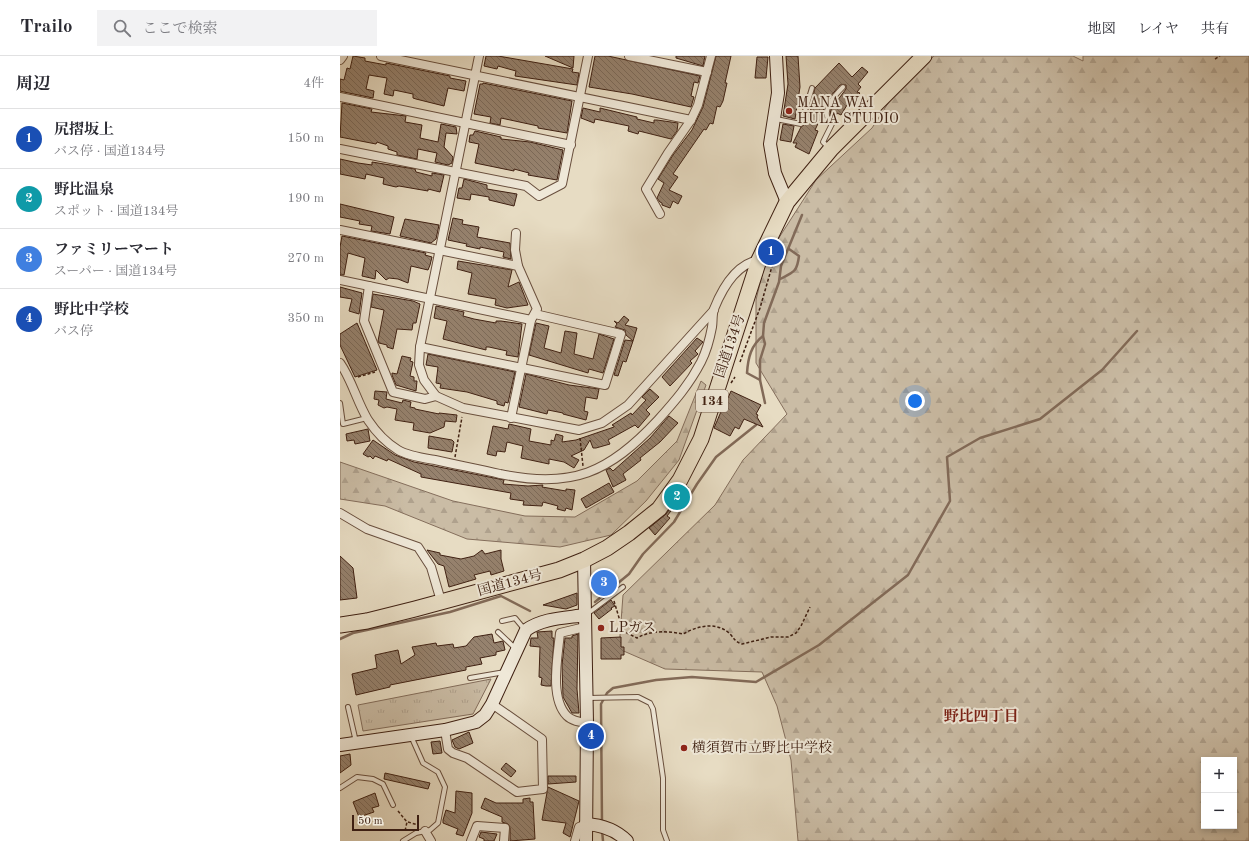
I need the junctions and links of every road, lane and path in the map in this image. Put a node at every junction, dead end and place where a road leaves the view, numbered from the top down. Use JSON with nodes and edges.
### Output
{"nodes":[{"id":1,"x":381,"y":56,"type":"edge"},
{"id":2,"x":479,"y":56,"type":"edge"},
{"id":3,"x":588,"y":56,"type":"edge"},
{"id":4,"x":629,"y":56,"type":"edge"},
{"id":5,"x":711,"y":56,"type":"edge"},
{"id":6,"x":776,"y":56,"type":"edge"},
{"id":7,"x":924,"y":56,"type":"edge"},
{"id":8,"x":1220,"y":56,"type":"edge"},
{"id":9,"x":1215,"y":59,"type":"dead end"},
{"id":10,"x":707,"y":72,"type":"junction"},
{"id":11,"x":475,"y":75,"type":"junction"},
{"id":12,"x":843,"y":87,"type":"dead end"},
{"id":13,"x":812,"y":88,"type":"dead end"},
{"id":14,"x":340,"y":97,"type":"edge"},
{"id":15,"x":580,"y":97,"type":"junction"},
{"id":16,"x":774,"y":118,"type":"junction"},
{"id":17,"x":691,"y":120,"type":"junction"},
{"id":18,"x":466,"y":123,"type":"junction"},
{"id":19,"x":571,"y":145,"type":"junction"},
{"id":20,"x":340,"y":149,"type":"edge"},
{"id":21,"x":831,"y":149,"type":"junction"},
{"id":22,"x":456,"y":172,"type":"junction"},
{"id":23,"x":787,"y":202,"type":"junction"},
{"id":24,"x":660,"y":214,"type":"dead end"},
{"id":25,"x":340,"y":230,"type":"edge"},
{"id":26,"x":516,"y":233,"type":"dead end"},
{"id":27,"x":439,"y":250,"type":"junction"},
{"id":28,"x":777,"y":251,"type":"dead end"},
{"id":29,"x":759,"y":260,"type":"junction"},
{"id":30,"x":518,"y":266,"type":"junction"},
{"id":31,"x":340,"y":280,"type":"edge"},
{"id":32,"x":368,"y":286,"type":"junction"},
{"id":33,"x":429,"y":299,"type":"junction"},
{"id":34,"x":714,"y":310,"type":"junction"},
{"id":35,"x":533,"y":317,"type":"junction"},
{"id":36,"x":420,"y":347,"type":"junction"},
{"id":37,"x":340,"y":363,"type":"edge"},
{"id":38,"x":522,"y":368,"type":"junction"},
{"id":39,"x":738,"y":368,"type":"dead end"},
{"id":40,"x":385,"y":370,"type":"junction"},
{"id":41,"x":736,"y":373,"type":"dead end"},
{"id":42,"x":719,"y":379,"type":"junction"},
{"id":43,"x":349,"y":380,"type":"junction"},
{"id":44,"x":436,"y":396,"type":"junction"},
{"id":45,"x":340,"y":403,"type":"edge"},
{"id":46,"x":463,"y":408,"type":"junction"},
{"id":47,"x":367,"y":418,"type":"junction"},
{"id":48,"x":511,"y":418,"type":"junction"},
{"id":49,"x":579,"y":430,"type":"junction"},
{"id":50,"x":454,"y":464,"type":"junction"},
{"id":51,"x":584,"y":474,"type":"junction"},
{"id":52,"x":340,"y":513,"type":"edge"},
{"id":53,"x":584,"y":560,"type":"junction"},
{"id":54,"x":624,"y":587,"type":"dead end"},
{"id":55,"x":612,"y":595,"type":"junction"},
{"id":56,"x":441,"y":601,"type":"junction"},
{"id":57,"x":810,"y":606,"type":"dead end"},
{"id":58,"x":502,"y":621,"type":"dead end"},
{"id":59,"x":585,"y":621,"type":"junction"},
{"id":60,"x":340,"y":625,"type":"edge"},
{"id":61,"x":526,"y":630,"type":"junction"},
{"id":62,"x":498,"y":632,"type":"dead end"},
{"id":63,"x":516,"y":649,"type":"junction"},
{"id":64,"x":505,"y":672,"type":"junction"},
{"id":65,"x":470,"y":678,"type":"dead end"},
{"id":66,"x":587,"y":698,"type":"junction"},
{"id":67,"x":492,"y":704,"type":"junction"},
{"id":68,"x":348,"y":707,"type":"dead end"},
{"id":69,"x":587,"y":723,"type":"junction"},
{"id":70,"x":445,"y":730,"type":"junction"},
{"id":71,"x":411,"y":735,"type":"junction"},
{"id":72,"x":356,"y":743,"type":"junction"},
{"id":73,"x":340,"y":745,"type":"edge"},
{"id":74,"x":340,"y":788,"type":"edge"},
{"id":75,"x":393,"y":805,"type":"dead end"},
{"id":76,"x":398,"y":812,"type":"dead end"},
{"id":77,"x":597,"y":825,"type":"junction"},
{"id":78,"x":425,"y":831,"type":"junction"},
{"id":79,"x":404,"y":835,"type":"dead end"},
{"id":80,"x":403,"y":841,"type":"edge"},
{"id":81,"x":431,"y":841,"type":"edge"},
{"id":82,"x":471,"y":841,"type":"edge"},
{"id":83,"x":504,"y":841,"type":"edge"},
{"id":84,"x":575,"y":841,"type":"edge"},
{"id":85,"x":586,"y":841,"type":"edge"},
{"id":86,"x":627,"y":841,"type":"edge"},
{"id":87,"x":667,"y":841,"type":"edge"}],
"edges":[{"from":1,"to":11,"type":"street"},
{"from":2,"to":11,"type":"street"},
{"from":3,"to":15,"type":"street"},
{"from":4,"to":10,"type":"street"},
{"from":5,"to":10,"type":"street"},
{"from":6,"to":16,"type":"street"},
{"from":7,"to":21,"type":"highway","name":"国道134号","number":"134"},
{"from":8,"to":9,"type":"path"},
{"from":10,"to":17,"type":"street"},
{"from":11,"to":15,"type":"street"},
{"from":11,"to":18,"type":"street"},
{"from":12,"to":21,"type":"lane"},
{"from":13,"to":16,"type":"lane"},
{"from":14,"to":18,"type":"street"},
{"from":15,"to":17,"type":"street"},
{"from":15,"to":19,"type":"street"},
{"from":16,"to":23,"type":"street"},
{"from":17,"to":24,"type":"street"},
{"from":18,"to":19,"type":"street"},
{"from":18,"to":22,"type":"street"},
{"from":19,"to":22,"type":"street"},
{"from":20,"to":22,"type":"street"},
{"from":21,"to":23,"type":"highway","name":"国道134号","number":"134"},
{"from":22,"to":27,"type":"street"},
{"from":23,"to":29,"type":"highway","name":"国道134号","number":"134"},
{"from":25,"to":27,"type":"street"},
{"from":26,"to":30,"type":"street"},
{"from":27,"to":30,"type":"street"},
{"from":27,"to":33,"type":"street"},
{"from":28,"to":39,"type":"path"},
{"from":29,"to":34,"type":"street"},
{"from":29,"to":42,"type":"highway","name":"国道134号","number":"134"},
{"from":30,"to":35,"type":"street"},
{"from":31,"to":32,"type":"street"},
{"from":32,"to":33,"type":"street"},
{"from":32,"to":40,"type":"street"},
{"from":33,"to":35,"type":"street"},
{"from":33,"to":36,"type":"street"},
{"from":34,"to":49,"type":"street"},
{"from":34,"to":51,"type":"street"},
{"from":35,"to":38,"type":"street"},
{"from":35,"to":38,"type":"street"},
{"from":36,"to":38,"type":"street"},
{"from":36,"to":44,"type":"street"},
{"from":37,"to":43,"type":"street"},
{"from":38,"to":48,"type":"street"},
{"from":40,"to":43,"type":"path"},
{"from":40,"to":44,"type":"street"},
{"from":41,"to":42,"type":"path"},
{"from":42,"to":53,"type":"highway","name":"国道134号","number":"134"},
{"from":43,"to":47,"type":"street"},
{"from":44,"to":46,"type":"street"},
{"from":45,"to":47,"type":"lane"},
{"from":46,"to":48,"type":"street"},
{"from":46,"to":50,"type":"path"},
{"from":47,"to":50,"type":"street"},
{"from":48,"to":49,"type":"street"},
{"from":49,"to":51,"type":"path"},
{"from":50,"to":51,"type":"street"},
{"from":52,"to":56,"type":"street"},
{"from":53,"to":56,"type":"highway","name":"国道134号","number":"134"},
{"from":53,"to":59,"type":"street"},
{"from":54,"to":55,"type":"lane"},
{"from":55,"to":57,"type":"path"},
{"from":55,"to":59,"type":"lane"},
{"from":56,"to":60,"type":"highway","name":"国道134号","number":"134"},
{"from":58,"to":61,"type":"lane"},
{"from":59,"to":61,"type":"street"},
{"from":59,"to":66,"type":"street"},
{"from":59,"to":69,"type":"street"},
{"from":61,"to":63,"type":"street"},
{"from":62,"to":63,"type":"lane"},
{"from":63,"to":64,"type":"street"},
{"from":64,"to":65,"type":"lane"},
{"from":64,"to":67,"type":"street"},
{"from":66,"to":69,"type":"street"},
{"from":66,"to":87,"type":"lane"},
{"from":67,"to":70,"type":"street"},
{"from":67,"to":70,"type":"street"},
{"from":68,"to":72,"type":"lane"},
{"from":69,"to":77,"type":"street"},
{"from":70,"to":71,"type":"street"},
{"from":71,"to":72,"type":"street"},
{"from":71,"to":78,"type":"lane"},
{"from":72,"to":73,"type":"street"},
{"from":74,"to":75,"type":"lane"},
{"from":76,"to":79,"type":"path"},
{"from":77,"to":84,"type":"street"},
{"from":77,"to":85,"type":"street"},
{"from":77,"to":86,"type":"street"},
{"from":78,"to":80,"type":"lane"},
{"from":78,"to":81,"type":"street"},
{"from":82,"to":83,"type":"street"}]}
